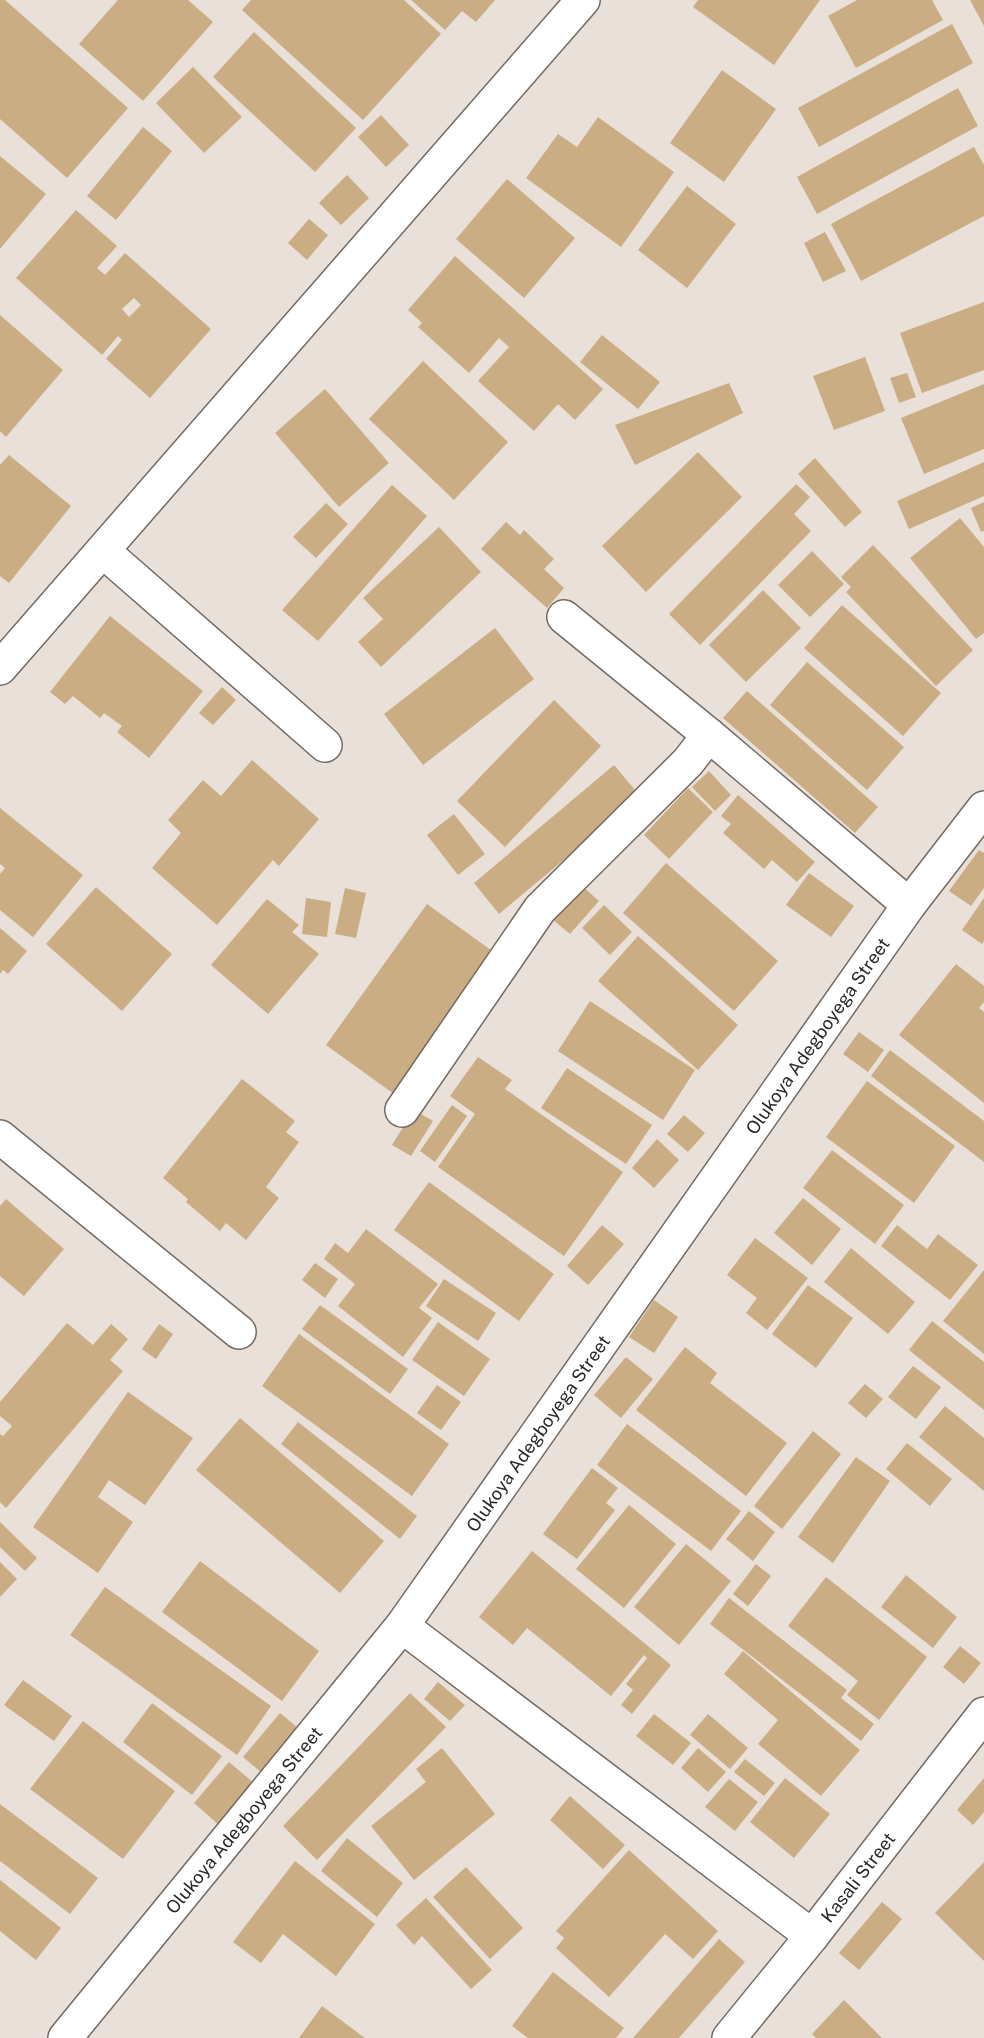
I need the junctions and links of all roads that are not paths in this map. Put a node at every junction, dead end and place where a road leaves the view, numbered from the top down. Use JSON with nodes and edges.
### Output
{"nodes":[{"id":1,"x":583,"y":0,"type":"edge"},
{"id":2,"x":103,"y":551,"type":"junction"},
{"id":3,"x":564,"y":617,"type":"dead end"},
{"id":4,"x":0,"y":668,"type":"edge"},
{"id":5,"x":709,"y":735,"type":"junction"},
{"id":6,"x":325,"y":745,"type":"dead end"},
{"id":7,"x":984,"y":808,"type":"edge"},
{"id":8,"x":909,"y":905,"type":"junction"},
{"id":9,"x":402,"y":1110,"type":"dead end"},
{"id":10,"x":0,"y":1137,"type":"edge"},
{"id":11,"x":238,"y":1332,"type":"dead end"},
{"id":12,"x":402,"y":1626,"type":"junction"},
{"id":13,"x":984,"y":1714,"type":"edge"},
{"id":14,"x":812,"y":1936,"type":"junction"},
{"id":15,"x":65,"y":2038,"type":"edge"},
{"id":16,"x":729,"y":2038,"type":"edge"}],
"edges":[{"from":1,"to":2,"type":"street"},
{"from":2,"to":4,"type":"street"},
{"from":2,"to":6,"type":"street"},
{"from":3,"to":5,"type":"street"},
{"from":5,"to":8,"type":"street"},
{"from":5,"to":9,"type":"street"},
{"from":7,"to":8,"type":"street","name":"Olukoya Adegboyega Street"},
{"from":8,"to":12,"type":"street","name":"Olukoya Adegboyega Street"},
{"from":10,"to":11,"type":"street"},
{"from":12,"to":14,"type":"street"},
{"from":12,"to":15,"type":"street","name":"Olukoya Adegboyega Street"},
{"from":13,"to":14,"type":"street","name":"Kasali Street"},
{"from":14,"to":16,"type":"street","name":"Kasali Street"}]}
